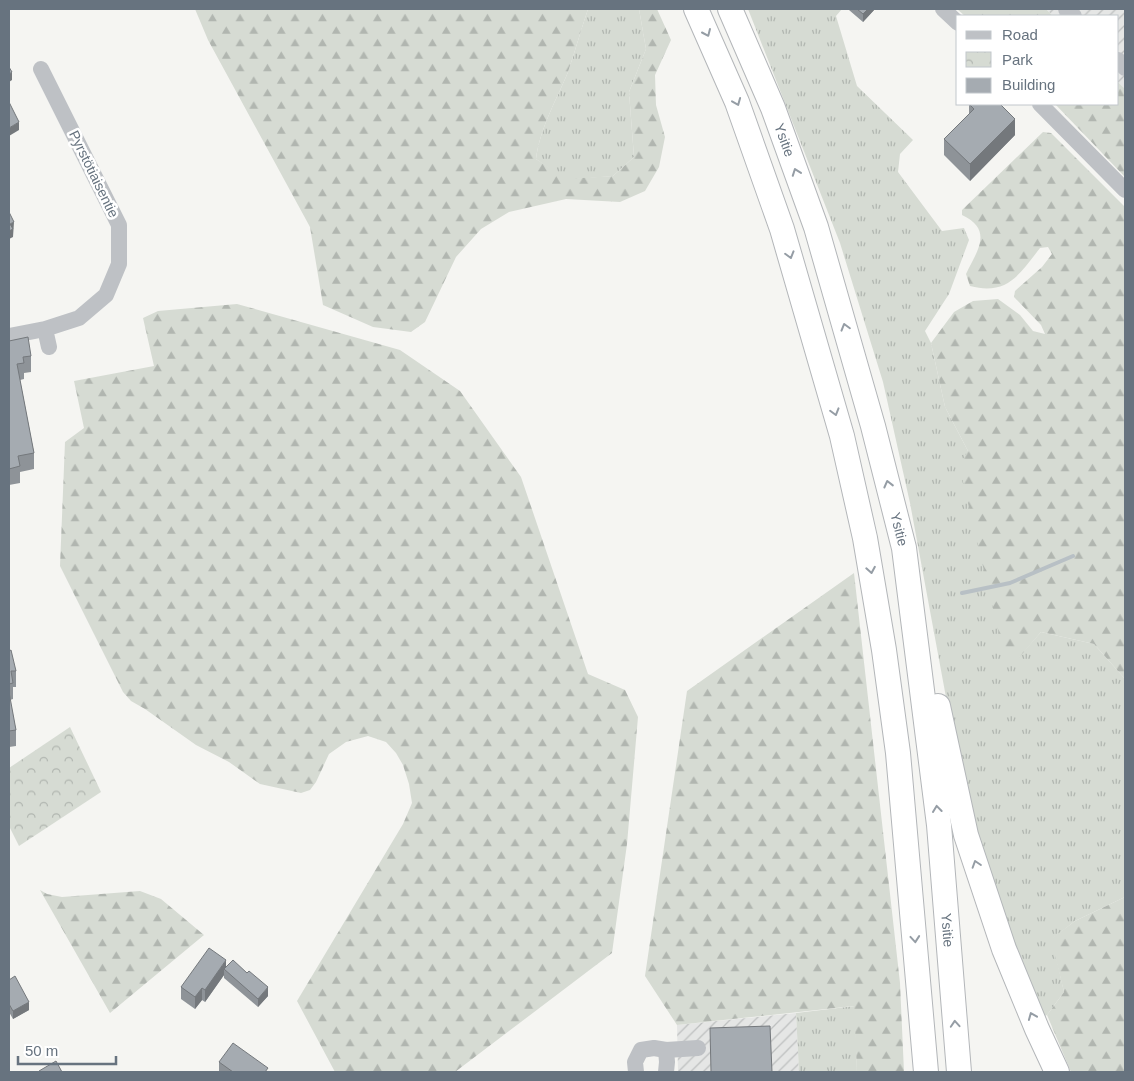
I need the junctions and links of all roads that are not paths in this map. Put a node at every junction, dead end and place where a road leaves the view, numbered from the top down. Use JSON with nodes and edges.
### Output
{"nodes":[{"id":1,"x":696,"y":9,"type":"edge"},
{"id":2,"x":730,"y":9,"type":"edge"},
{"id":3,"x":943,"y":9,"type":"edge"},
{"id":4,"x":956,"y":21,"type":"edge"},
{"id":5,"x":42,"y":69,"type":"dead end"},
{"id":6,"x":1041,"y":105,"type":"edge"},
{"id":7,"x":1125,"y":190,"type":"edge"},
{"id":8,"x":46,"y":329,"type":"junction"},
{"id":9,"x":9,"y":336,"type":"edge"},
{"id":10,"x":49,"y":347,"type":"dead end"},
{"id":11,"x":904,"y":548,"type":"junction"},
{"id":12,"x":698,"y":1048,"type":"dead end"},
{"id":13,"x":666,"y":1050,"type":"junction"},
{"id":14,"x":636,"y":1072,"type":"edge"},
{"id":15,"x":666,"y":1072,"type":"edge"},
{"id":16,"x":926,"y":1072,"type":"edge"},
{"id":17,"x":959,"y":1072,"type":"edge"},
{"id":18,"x":1057,"y":1072,"type":"edge"}],
"edges":[{"from":1,"to":16,"type":"highway","one_way":true},
{"from":11,"to":2,"type":"highway","name":"Ysitie","one_way":true},
{"from":3,"to":4,"type":"street"},
{"from":5,"to":8,"type":"street","name":"Pyrstötiaisentie"},
{"from":6,"to":7,"type":"street"},
{"from":8,"to":9,"type":"street","name":"Pyrstötiaisentie"},
{"from":8,"to":10,"type":"street"},
{"from":17,"to":11,"type":"highway","name":"Ysitie","one_way":true},
{"from":18,"to":11,"type":"highway","one_way":true},
{"from":12,"to":13,"type":"street"},
{"from":13,"to":14,"type":"street"},
{"from":13,"to":15,"type":"street"}]}
